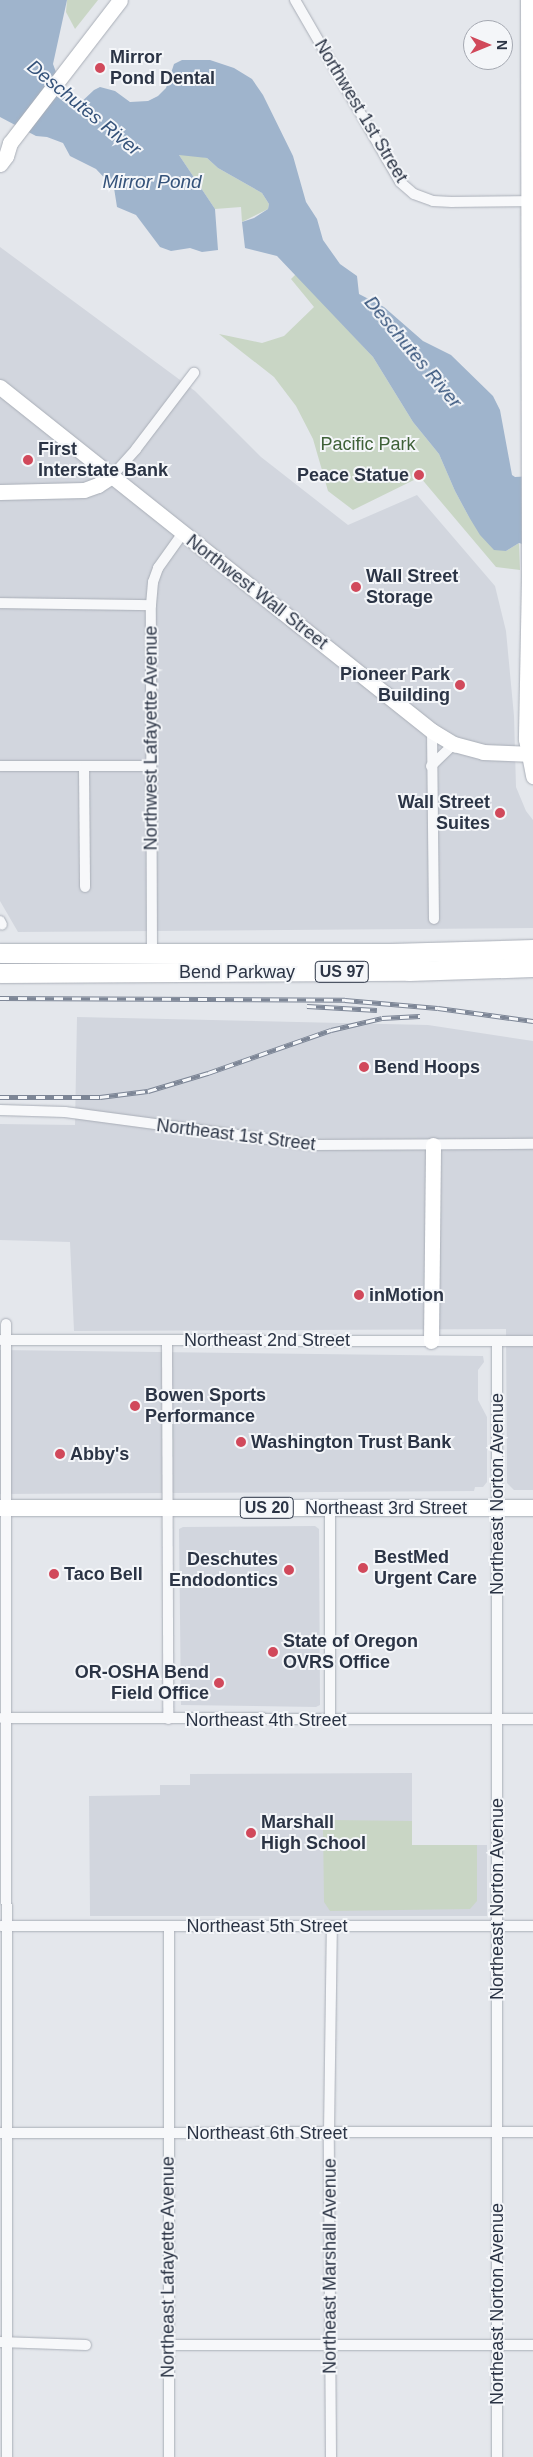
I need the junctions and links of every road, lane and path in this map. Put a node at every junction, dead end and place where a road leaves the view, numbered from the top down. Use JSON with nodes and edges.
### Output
{"nodes":[{"id":1,"x":120,"y":0,"type":"edge"},
{"id":2,"x":295,"y":0,"type":"edge"},
{"id":3,"x":528,"y":0,"type":"edge"},
{"id":4,"x":531,"y":76,"type":"edge"},
{"id":5,"x":5,"y":146,"type":"edge"},
{"id":6,"x":0,"y":164,"type":"edge"},
{"id":7,"x":531,"y":201,"type":"edge"},
{"id":8,"x":194,"y":373,"type":"dead end"},
{"id":9,"x":531,"y":380,"type":"edge"},
{"id":10,"x":0,"y":387,"type":"edge"},
{"id":11,"x":112,"y":476,"type":"junction"},
{"id":12,"x":0,"y":492,"type":"edge"},
{"id":13,"x":183,"y":533,"type":"junction"},
{"id":14,"x":0,"y":603,"type":"edge"},
{"id":15,"x":151,"y":605,"type":"junction"},
{"id":16,"x":432,"y":731,"type":"junction"},
{"id":17,"x":454,"y":744,"type":"junction"},
{"id":18,"x":530,"y":754,"type":"edge"},
{"id":19,"x":0,"y":766,"type":"edge"},
{"id":20,"x":151,"y":766,"type":"junction"},
{"id":21,"x":430,"y":766,"type":"junction"},
{"id":22,"x":84,"y":767,"type":"junction"},
{"id":23,"x":533,"y":776,"type":"edge"},
{"id":24,"x":85,"y":887,"type":"dead end"},
{"id":25,"x":434,"y":919,"type":"dead end"},
{"id":26,"x":533,"y":949,"type":"edge"},
{"id":27,"x":0,"y":953,"type":"edge"},
{"id":28,"x":152,"y":953,"type":"junction"},
{"id":29,"x":533,"y":967,"type":"edge"},
{"id":30,"x":0,"y":973,"type":"edge"},
{"id":31,"x":0,"y":1110,"type":"edge"},
{"id":32,"x":533,"y":1144,"type":"edge"},
{"id":33,"x":433,"y":1145,"type":"junction"},
{"id":34,"x":6,"y":1324,"type":"dead end"},
{"id":35,"x":3,"y":1340,"type":"edge"},
{"id":36,"x":167,"y":1340,"type":"junction"},
{"id":37,"x":431,"y":1341,"type":"junction"},
{"id":38,"x":497,"y":1341,"type":"junction"},
{"id":39,"x":533,"y":1341,"type":"edge"},
{"id":40,"x":3,"y":1508,"type":"edge"},
{"id":41,"x":167,"y":1508,"type":"junction"},
{"id":42,"x":330,"y":1508,"type":"junction"},
{"id":43,"x":498,"y":1508,"type":"junction"},
{"id":44,"x":533,"y":1508,"type":"edge"},
{"id":45,"x":3,"y":1718,"type":"edge"},
{"id":46,"x":168,"y":1719,"type":"junction"},
{"id":47,"x":497,"y":1719,"type":"junction"},
{"id":48,"x":533,"y":1719,"type":"edge"},
{"id":49,"x":330,"y":1720,"type":"junction"},
{"id":50,"x":3,"y":1926,"type":"edge"},
{"id":51,"x":169,"y":1926,"type":"junction"},
{"id":52,"x":332,"y":1926,"type":"junction"},
{"id":53,"x":498,"y":1926,"type":"junction"},
{"id":54,"x":533,"y":1926,"type":"edge"},
{"id":55,"x":329,"y":2132,"type":"junction"},
{"id":56,"x":533,"y":2132,"type":"edge"},
{"id":57,"x":4,"y":2133,"type":"edge"},
{"id":58,"x":167,"y":2133,"type":"junction"},
{"id":59,"x":497,"y":2133,"type":"junction"},
{"id":60,"x":3,"y":2342,"type":"edge"},
{"id":61,"x":86,"y":2345,"type":"dead end"},
{"id":62,"x":169,"y":2345,"type":"junction"},
{"id":63,"x":331,"y":2345,"type":"junction"},
{"id":64,"x":497,"y":2345,"type":"junction"},
{"id":65,"x":533,"y":2345,"type":"edge"},
{"id":66,"x":7,"y":2457,"type":"edge"},
{"id":67,"x":169,"y":2457,"type":"edge"},
{"id":68,"x":332,"y":2457,"type":"edge"},
{"id":69,"x":497,"y":2457,"type":"edge"}],
"edges":[{"from":1,"to":5,"type":"main road"},
{"from":2,"to":7,"type":"street","name":"Northwest 1st Street"},
{"from":3,"to":4,"type":"main road"},
{"from":4,"to":7,"type":"main road"},
{"from":5,"to":6,"type":"main road"},
{"from":7,"to":9,"type":"main road"},
{"from":8,"to":11,"type":"street"},
{"from":9,"to":18,"type":"main road"},
{"from":10,"to":11,"type":"main road","name":"Northwest Wall Street"},
{"from":11,"to":12,"type":"main road"},
{"from":11,"to":13,"type":"main road","name":"Northwest Wall Street"},
{"from":13,"to":15,"type":"street","name":"Northwest Lafayette Avenue"},
{"from":13,"to":16,"type":"main road","name":"Northwest Wall Street"},
{"from":14,"to":15,"type":"street"},
{"from":15,"to":20,"type":"street","name":"Northwest Lafayette Avenue"},
{"from":16,"to":17,"type":"main road","name":"Northwest Wall Street"},
{"from":16,"to":21,"type":"street"},
{"from":17,"to":18,"type":"main road","name":"Northwest Wall Street"},
{"from":17,"to":21,"type":"street"},
{"from":18,"to":23,"type":"main road"},
{"from":19,"to":22,"type":"street"},
{"from":20,"to":22,"type":"street"},
{"from":20,"to":28,"type":"street","name":"Northwest Lafayette Avenue"},
{"from":21,"to":25,"type":"street"},
{"from":22,"to":24,"type":"street"},
{"from":26,"to":28,"type":"highway","name":"Bend Parkway","number":"US 97"},
{"from":27,"to":28,"type":"highway","name":"Bend Parkway","number":"US 97"},
{"from":29,"to":30,"type":"highway","name":"Bend Parkway","number":"US 97"},
{"from":31,"to":33,"type":"street","name":"Northeast 1st Street"},
{"from":32,"to":33,"type":"street","name":"Northeast 1st Street"},
{"from":33,"to":37,"type":"main road"},
{"from":34,"to":35,"type":"street"},
{"from":35,"to":36,"type":"street","name":"Northeast 2nd Street"},
{"from":35,"to":40,"type":"street"},
{"from":36,"to":37,"type":"street","name":"Northeast 2nd Street"},
{"from":36,"to":41,"type":"street"},
{"from":37,"to":38,"type":"street","name":"Northeast 2nd Street"},
{"from":38,"to":39,"type":"street","name":"Northeast 2nd Street"},
{"from":38,"to":43,"type":"street","name":"Northeast Norton Avenue"},
{"from":40,"to":41,"type":"main road","name":"Northeast 3rd Street","number":"US 20"},
{"from":40,"to":45,"type":"street"},
{"from":41,"to":42,"type":"main road","name":"Northeast 3rd Street","number":"US 20"},
{"from":41,"to":46,"type":"street"},
{"from":42,"to":43,"type":"main road","name":"Northeast 3rd Street","number":"US 20"},
{"from":42,"to":49,"type":"street"},
{"from":43,"to":44,"type":"main road","name":"Northeast 3rd Street","number":"US 20"},
{"from":43,"to":47,"type":"street","name":"Northeast Norton Avenue"},
{"from":45,"to":46,"type":"street","name":"Northeast 4th Street"},
{"from":45,"to":50,"type":"street"},
{"from":46,"to":49,"type":"street","name":"Northeast 4th Street"},
{"from":47,"to":48,"type":"street","name":"Northeast 4th Street"},
{"from":47,"to":49,"type":"street","name":"Northeast 4th Street"},
{"from":47,"to":53,"type":"street","name":"Northeast Norton Avenue"},
{"from":50,"to":51,"type":"street","name":"Northeast 5th Street"},
{"from":50,"to":57,"type":"street"},
{"from":51,"to":52,"type":"street","name":"Northeast 5th Street"},
{"from":51,"to":58,"type":"street","name":"Northeast Lafayette Avenue"},
{"from":52,"to":53,"type":"street","name":"Northeast 5th Street"},
{"from":52,"to":55,"type":"street","name":"Northeast Marshall Avenue"},
{"from":53,"to":54,"type":"street","name":"Northeast 5th Street"},
{"from":53,"to":59,"type":"street","name":"Northeast Norton Avenue"},
{"from":55,"to":58,"type":"street","name":"Northeast 6th Street"},
{"from":55,"to":59,"type":"street","name":"Northeast 6th Street"},
{"from":55,"to":63,"type":"street","name":"Northeast Marshall Avenue"},
{"from":56,"to":59,"type":"street","name":"Northeast 6th Street"},
{"from":57,"to":58,"type":"street","name":"Northeast 6th Street"},
{"from":57,"to":60,"type":"street"},
{"from":58,"to":62,"type":"street","name":"Northeast Lafayette Avenue"},
{"from":59,"to":64,"type":"street","name":"Northeast Norton Avenue"},
{"from":60,"to":61,"type":"street"},
{"from":60,"to":66,"type":"street"},
{"from":62,"to":63,"type":"street"},
{"from":62,"to":67,"type":"street","name":"Northeast Lafayette Avenue"},
{"from":63,"to":64,"type":"street"},
{"from":63,"to":68,"type":"street","name":"Northeast Marshall Avenue"},
{"from":64,"to":65,"type":"street"},
{"from":64,"to":69,"type":"street","name":"Northeast Norton Avenue"}]}
